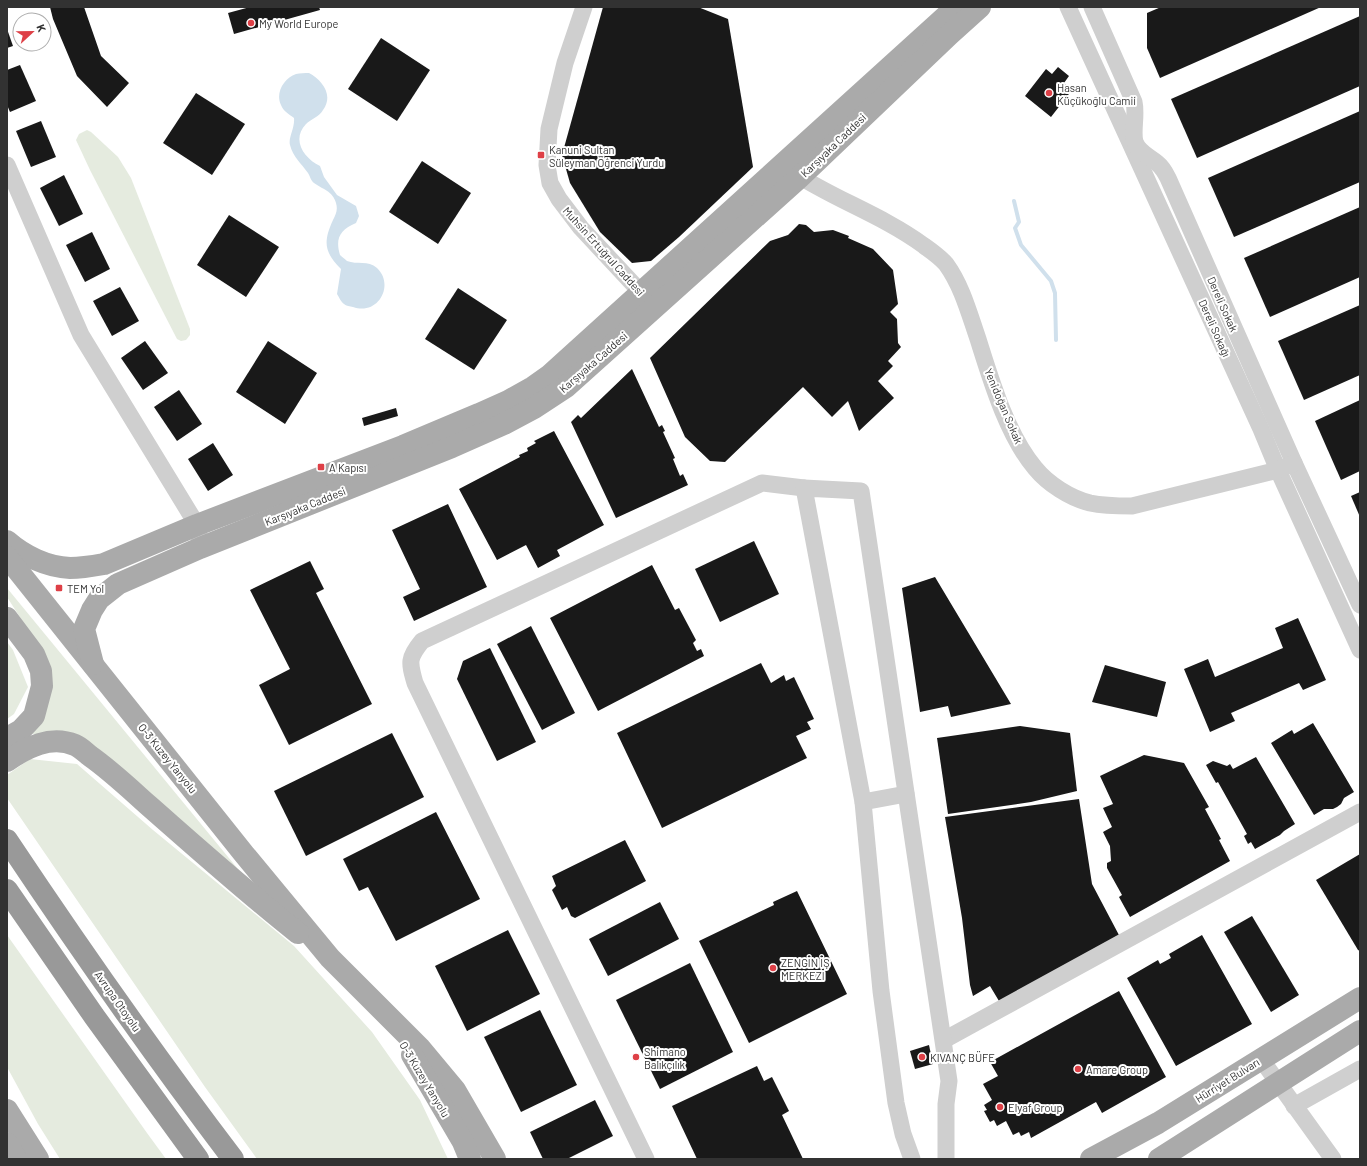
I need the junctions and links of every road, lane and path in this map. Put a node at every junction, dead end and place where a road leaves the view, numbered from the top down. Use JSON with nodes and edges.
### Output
{"nodes":[{"id":1,"x":584,"y":7,"type":"edge"},
{"id":2,"x":956,"y":7,"type":"edge"},
{"id":3,"x":980,"y":7,"type":"edge"},
{"id":4,"x":1068,"y":7,"type":"edge"},
{"id":5,"x":1092,"y":7,"type":"edge"},
{"id":6,"x":7,"y":165,"type":"edge"},
{"id":7,"x":791,"y":171,"type":"junction"},
{"id":8,"x":648,"y":300,"type":"junction"},
{"id":9,"x":1294,"y":463,"type":"junction"},
{"id":10,"x":1278,"y":470,"type":"junction"},
{"id":11,"x":804,"y":488,"type":"junction"},
{"id":12,"x":197,"y":525,"type":"junction"},
{"id":13,"x":7,"y":541,"type":"edge"},
{"id":14,"x":200,"y":548,"type":"junction"},
{"id":15,"x":7,"y":557,"type":"edge"},
{"id":16,"x":1360,"y":605,"type":"edge"},
{"id":17,"x":7,"y":618,"type":"edge"},
{"id":18,"x":1360,"y":650,"type":"edge"},
{"id":19,"x":93,"y":664,"type":"junction"},
{"id":20,"x":7,"y":738,"type":"edge"},
{"id":21,"x":7,"y":761,"type":"edge"},
{"id":22,"x":906,"y":794,"type":"junction"},
{"id":23,"x":863,"y":802,"type":"junction"},
{"id":24,"x":1360,"y":812,"type":"edge"},
{"id":25,"x":7,"y":840,"type":"edge"},
{"id":26,"x":7,"y":890,"type":"edge"},
{"id":27,"x":330,"y":958,"type":"junction"},
{"id":28,"x":1360,"y":998,"type":"edge"},
{"id":29,"x":374,"y":1002,"type":"junction"},
{"id":30,"x":1360,"y":1031,"type":"edge"},
{"id":31,"x":944,"y":1040,"type":"junction"},
{"id":32,"x":1261,"y":1059,"type":"junction"},
{"id":33,"x":1360,"y":1069,"type":"edge"},
{"id":34,"x":1278,"y":1083,"type":"junction"},
{"id":35,"x":1294,"y":1106,"type":"junction"},
{"id":36,"x":7,"y":1110,"type":"edge"},
{"id":37,"x":7,"y":1143,"type":"edge"},
{"id":38,"x":16,"y":1159,"type":"edge"},
{"id":39,"x":38,"y":1159,"type":"edge"},
{"id":40,"x":198,"y":1159,"type":"edge"},
{"id":41,"x":233,"y":1159,"type":"edge"},
{"id":42,"x":470,"y":1159,"type":"edge"},
{"id":43,"x":495,"y":1159,"type":"edge"},
{"id":44,"x":646,"y":1159,"type":"edge"},
{"id":45,"x":912,"y":1159,"type":"edge"},
{"id":46,"x":946,"y":1159,"type":"edge"},
{"id":47,"x":1091,"y":1159,"type":"edge"},
{"id":48,"x":1159,"y":1159,"type":"edge"},
{"id":49,"x":1332,"y":1159,"type":"edge"}],
"edges":[{"from":1,"to":8,"type":"street","name":"Muhsin Ertuğrul Caddesi"},
{"from":2,"to":7,"type":"main road","name":"Karşıyaka Caddesi"},
{"from":3,"to":7,"type":"main road","name":"Karşıyaka Caddesi"},
{"from":4,"to":10,"type":"street","name":"Dereli Sokağı"},
{"from":5,"to":9,"type":"street","name":"Dereli Sokak"},
{"from":6,"to":12,"type":"street"},
{"from":7,"to":8,"type":"main road","name":"Karşıyaka Caddesi"},
{"from":7,"to":10,"type":"street","name":"Yenidoğan Sokak"},
{"from":8,"to":12,"type":"main road","name":"Karşıyaka Caddesi"},
{"from":8,"to":14,"type":"main road","name":"Karşıyaka Caddesi"},
{"from":9,"to":10,"type":"street","name":"Yenidoğan Sokak"},
{"from":9,"to":16,"type":"street","name":"Dereli Sokak"},
{"from":10,"to":18,"type":"street","name":"Dereli Sokağı"},
{"from":11,"to":22,"type":"street"},
{"from":11,"to":23,"type":"street"},
{"from":11,"to":44,"type":"street"},
{"from":12,"to":13,"type":"main road","name":"Karşıyaka Caddesi"},
{"from":12,"to":14,"type":"street"},
{"from":14,"to":19,"type":"main road","name":"Karşıyaka Caddesi"},
{"from":15,"to":19,"type":"main road","name":"O-3 Kuzey Yanyolu"},
{"from":17,"to":20,"type":"main road"},
{"from":19,"to":27,"type":"main road","name":"O-3 Kuzey Yanyolu"},
{"from":21,"to":27,"type":"main road"},
{"from":22,"to":23,"type":"street"},
{"from":22,"to":31,"type":"street"},
{"from":23,"to":45,"type":"street"},
{"from":24,"to":31,"type":"street"},
{"from":25,"to":41,"type":"highway","name":"Avrupa Otoyolu"},
{"from":26,"to":40,"type":"highway"},
{"from":27,"to":29,"type":"main road"},
{"from":28,"to":32,"type":"main road","name":"Hürriyet Bulvarı"},
{"from":29,"to":42,"type":"main road","name":"O-3 Kuzey Yanyolu"},
{"from":29,"to":43,"type":"main road"},
{"from":30,"to":34,"type":"main road"},
{"from":31,"to":46,"type":"street"},
{"from":32,"to":34,"type":"street"},
{"from":32,"to":47,"type":"main road","name":"Hürriyet Bulvarı"},
{"from":33,"to":35,"type":"street"},
{"from":34,"to":35,"type":"street"},
{"from":34,"to":48,"type":"main road"},
{"from":35,"to":49,"type":"street"},
{"from":36,"to":39,"type":"main road"},
{"from":37,"to":38,"type":"main road"}]}
